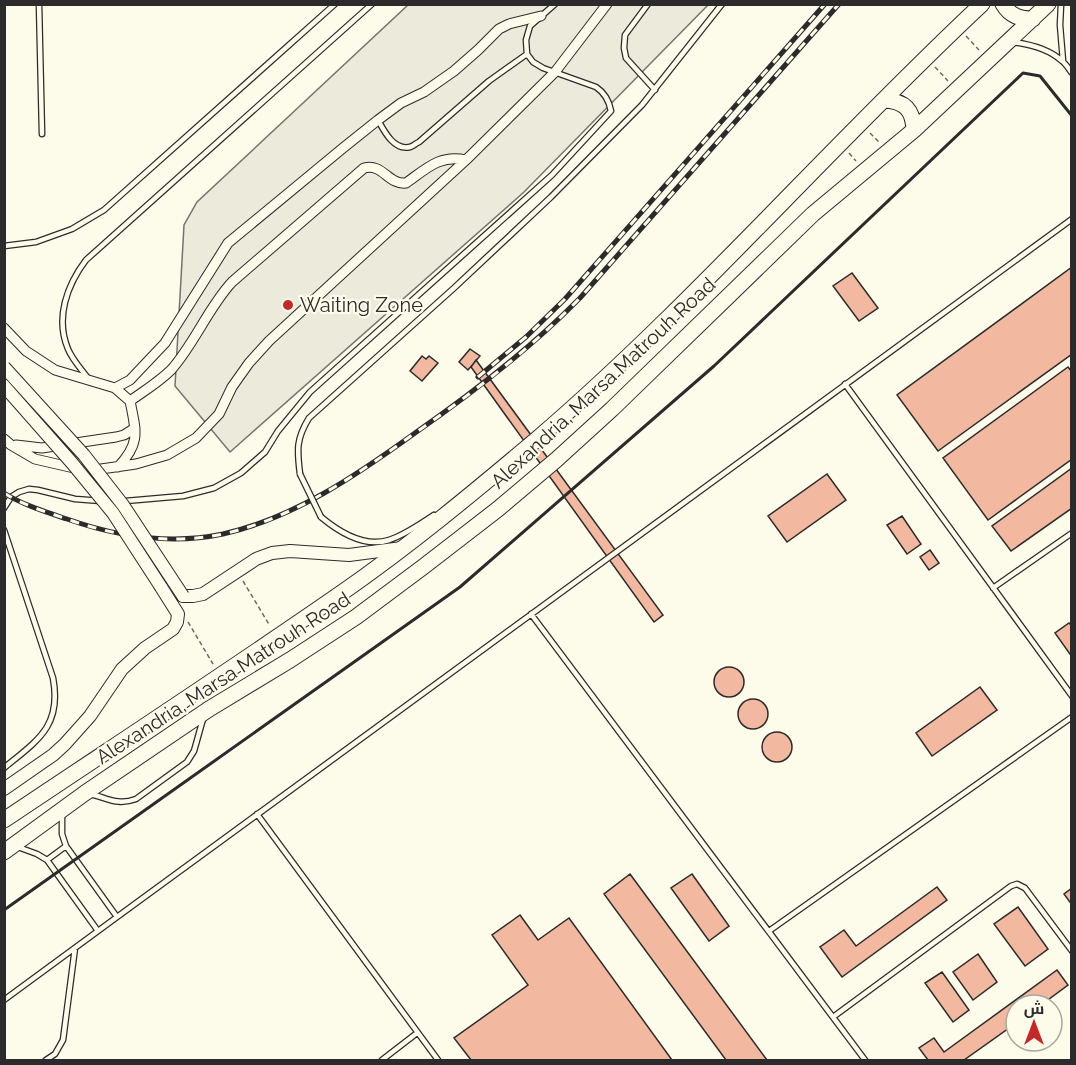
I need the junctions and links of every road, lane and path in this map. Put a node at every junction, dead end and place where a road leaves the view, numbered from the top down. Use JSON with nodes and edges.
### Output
{"nodes":[{"id":1,"x":39,"y":4,"type":"edge"},
{"id":2,"x":335,"y":4,"type":"edge"},
{"id":3,"x":372,"y":4,"type":"edge"},
{"id":4,"x":555,"y":4,"type":"edge"},
{"id":5,"x":607,"y":4,"type":"edge"},
{"id":6,"x":648,"y":4,"type":"edge"},
{"id":7,"x":722,"y":4,"type":"edge"},
{"id":8,"x":982,"y":4,"type":"edge"},
{"id":9,"x":1003,"y":4,"type":"edge"},
{"id":10,"x":1048,"y":4,"type":"edge"},
{"id":11,"x":1062,"y":4,"type":"edge"},
{"id":12,"x":541,"y":15,"type":"junction"},
{"id":13,"x":1033,"y":19,"type":"junction"},
{"id":14,"x":958,"y":27,"type":"junction"},
{"id":15,"x":1010,"y":41,"type":"junction"},
{"id":16,"x":527,"y":54,"type":"junction"},
{"id":17,"x":926,"y":57,"type":"junction"},
{"id":18,"x":989,"y":61,"type":"junction"},
{"id":19,"x":1063,"y":61,"type":"junction"},
{"id":20,"x":555,"y":72,"type":"junction"},
{"id":21,"x":1071,"y":73,"type":"edge"},
{"id":22,"x":655,"y":90,"type":"junction"},
{"id":23,"x":958,"y":91,"type":"junction"},
{"id":24,"x":885,"y":100,"type":"junction"},
{"id":25,"x":378,"y":120,"type":"junction"},
{"id":26,"x":861,"y":123,"type":"junction"},
{"id":27,"x":914,"y":130,"type":"junction"},
{"id":28,"x":42,"y":134,"type":"dead end"},
{"id":29,"x":840,"y":144,"type":"junction"},
{"id":30,"x":889,"y":152,"type":"junction"},
{"id":31,"x":466,"y":160,"type":"junction"},
{"id":32,"x":865,"y":170,"type":"junction"},
{"id":33,"x":1071,"y":219,"type":"edge"},
{"id":34,"x":4,"y":246,"type":"edge"},
{"id":35,"x":4,"y":328,"type":"edge"},
{"id":36,"x":4,"y":367,"type":"edge"},
{"id":37,"x":88,"y":380,"type":"junction"},
{"id":38,"x":845,"y":384,"type":"junction"},
{"id":39,"x":4,"y":386,"type":"edge"},
{"id":40,"x":115,"y":388,"type":"junction"},
{"id":41,"x":130,"y":400,"type":"junction"},
{"id":42,"x":135,"y":428,"type":"junction"},
{"id":43,"x":8,"y":442,"type":"edge"},
{"id":44,"x":118,"y":467,"type":"junction"},
{"id":45,"x":480,"y":487,"type":"junction"},
{"id":46,"x":4,"y":508,"type":"edge"},
{"id":47,"x":4,"y":530,"type":"edge"},
{"id":48,"x":1071,"y":533,"type":"edge"},
{"id":49,"x":403,"y":547,"type":"junction"},
{"id":50,"x":327,"y":554,"type":"junction"},
{"id":51,"x":162,"y":563,"type":"junction"},
{"id":52,"x":149,"y":571,"type":"junction"},
{"id":53,"x":242,"y":578,"type":"junction"},
{"id":54,"x":993,"y":588,"type":"junction"},
{"id":55,"x":183,"y":596,"type":"junction"},
{"id":56,"x":178,"y":614,"type":"junction"},
{"id":57,"x":531,"y":614,"type":"junction"},
{"id":58,"x":276,"y":637,"type":"junction"},
{"id":59,"x":220,"y":675,"type":"junction"},
{"id":60,"x":1071,"y":696,"type":"edge"},
{"id":61,"x":209,"y":709,"type":"junction"},
{"id":62,"x":1071,"y":717,"type":"edge"},
{"id":63,"x":4,"y":768,"type":"edge"},
{"id":64,"x":4,"y":789,"type":"edge"},
{"id":65,"x":85,"y":793,"type":"junction"},
{"id":66,"x":63,"y":809,"type":"junction"},
{"id":67,"x":257,"y":814,"type":"junction"},
{"id":68,"x":4,"y":820,"type":"edge"},
{"id":69,"x":66,"y":846,"type":"junction"},
{"id":70,"x":9,"y":849,"type":"edge"},
{"id":71,"x":47,"y":860,"type":"junction"},
{"id":72,"x":117,"y":917,"type":"junction"},
{"id":73,"x":98,"y":931,"type":"junction"},
{"id":74,"x":769,"y":931,"type":"junction"},
{"id":75,"x":75,"y":948,"type":"junction"},
{"id":76,"x":1071,"y":951,"type":"edge"},
{"id":77,"x":4,"y":1000,"type":"edge"},
{"id":78,"x":833,"y":1017,"type":"junction"},
{"id":79,"x":417,"y":1033,"type":"junction"},
{"id":80,"x":46,"y":1060,"type":"edge"},
{"id":81,"x":382,"y":1060,"type":"edge"},
{"id":82,"x":438,"y":1060,"type":"edge"},
{"id":83,"x":866,"y":1060,"type":"edge"}],
"edges":[{"from":1,"to":28,"type":"lane"},
{"from":2,"to":34,"type":"lane"},
{"from":3,"to":37,"type":"lane"},
{"from":4,"to":12,"type":"lane"},
{"from":5,"to":20,"type":"street"},
{"from":6,"to":22,"type":"lane"},
{"from":7,"to":22,"type":"lane"},
{"from":8,"to":14,"type":"main road","name":"Alexandria, Marsa Matrouh Road"},
{"from":9,"to":13,"type":"main road"},
{"from":10,"to":13,"type":"main road","name":"Alexandria, Marsa Matrouh Road"},
{"from":11,"to":19,"type":"lane"},
{"from":12,"to":16,"type":"lane"},
{"from":12,"to":25,"type":"street"},
{"from":13,"to":15,"type":"main road","name":"Alexandria, Marsa Matrouh Road"},
{"from":14,"to":17,"type":"main road","name":"Alexandria, Marsa Matrouh Road"},
{"from":14,"to":18,"type":"path"},
{"from":15,"to":18,"type":"main road","name":"Alexandria, Marsa Matrouh Road"},
{"from":15,"to":19,"type":"lane"},
{"from":16,"to":20,"type":"lane"},
{"from":16,"to":25,"type":"lane"},
{"from":17,"to":23,"type":"path"},
{"from":17,"to":24,"type":"main road","name":"Alexandria, Marsa Matrouh Road"},
{"from":18,"to":23,"type":"main road","name":"Alexandria, Marsa Matrouh Road"},
{"from":19,"to":21,"type":"lane"},
{"from":20,"to":31,"type":"street"},
{"from":20,"to":46,"type":"lane"},
{"from":22,"to":45,"type":"lane","bridge":true},
{"from":23,"to":27,"type":"main road","name":"Alexandria, Marsa Matrouh Road"},
{"from":24,"to":26,"type":"main road","name":"Alexandria, Marsa Matrouh Road"},
{"from":24,"to":27,"type":"main road"},
{"from":25,"to":40,"type":"street"},
{"from":26,"to":29,"type":"main road","name":"Alexandria, Marsa Matrouh Road"},
{"from":26,"to":30,"type":"path"},
{"from":27,"to":30,"type":"main road","name":"Alexandria, Marsa Matrouh Road"},
{"from":29,"to":32,"type":"path"},
{"from":29,"to":45,"type":"main road","name":"Alexandria, Marsa Matrouh Road"},
{"from":30,"to":32,"type":"main road","name":"Alexandria, Marsa Matrouh Road"},
{"from":31,"to":41,"type":"street"},
{"from":31,"to":44,"type":"street"},
{"from":32,"to":61,"type":"main road","name":"Alexandria, Marsa Matrouh Road"},
{"from":33,"to":38,"type":"lane"},
{"from":35,"to":37,"type":"street"},
{"from":36,"to":51,"type":"street","bridge":true},
{"from":37,"to":40,"type":"street"},
{"from":38,"to":54,"type":"lane"},
{"from":38,"to":57,"type":"lane"},
{"from":39,"to":52,"type":"street","bridge":true},
{"from":40,"to":41,"type":"street"},
{"from":41,"to":42,"type":"street"},
{"from":42,"to":43,"type":"street"},
{"from":42,"to":44,"type":"street"},
{"from":43,"to":44,"type":"street"},
{"from":45,"to":49,"type":"main road","name":"Alexandria, Marsa Matrouh Road"},
{"from":47,"to":63,"type":"lane"},
{"from":48,"to":54,"type":"lane"},
{"from":49,"to":50,"type":"street"},
{"from":49,"to":58,"type":"main road","name":"Alexandria, Marsa Matrouh Road"},
{"from":50,"to":53,"type":"street"},
{"from":50,"to":55,"type":"street"},
{"from":51,"to":52,"type":"street","bridge":true},
{"from":51,"to":55,"type":"street","bridge":true},
{"from":52,"to":56,"type":"street","bridge":true},
{"from":53,"to":55,"type":"street"},
{"from":53,"to":58,"type":"path"},
{"from":54,"to":60,"type":"lane"},
{"from":56,"to":59,"type":"path"},
{"from":56,"to":64,"type":"street"},
{"from":57,"to":67,"type":"lane"},
{"from":57,"to":74,"type":"lane"},
{"from":58,"to":59,"type":"main road","name":"Alexandria, Marsa Matrouh Road"},
{"from":59,"to":68,"type":"main road","name":"Alexandria, Marsa Matrouh Road"},
{"from":61,"to":65,"type":"main road","name":"Alexandria, Marsa Matrouh Road"},
{"from":61,"to":65,"type":"lane"},
{"from":62,"to":74,"type":"lane"},
{"from":65,"to":66,"type":"main road","name":"Alexandria, Marsa Matrouh Road"},
{"from":66,"to":69,"type":"lane"},
{"from":66,"to":70,"type":"main road","name":"Alexandria, Marsa Matrouh Road"},
{"from":67,"to":72,"type":"lane"},
{"from":67,"to":79,"type":"lane"},
{"from":69,"to":71,"type":"lane"},
{"from":69,"to":72,"type":"lane"},
{"from":70,"to":71,"type":"lane"},
{"from":71,"to":73,"type":"lane"},
{"from":72,"to":73,"type":"lane"},
{"from":73,"to":75,"type":"lane"},
{"from":74,"to":78,"type":"lane"},
{"from":75,"to":77,"type":"lane"},
{"from":75,"to":80,"type":"lane"},
{"from":76,"to":78,"type":"lane"},
{"from":78,"to":83,"type":"lane"},
{"from":79,"to":81,"type":"lane"},
{"from":79,"to":82,"type":"lane"}]}
